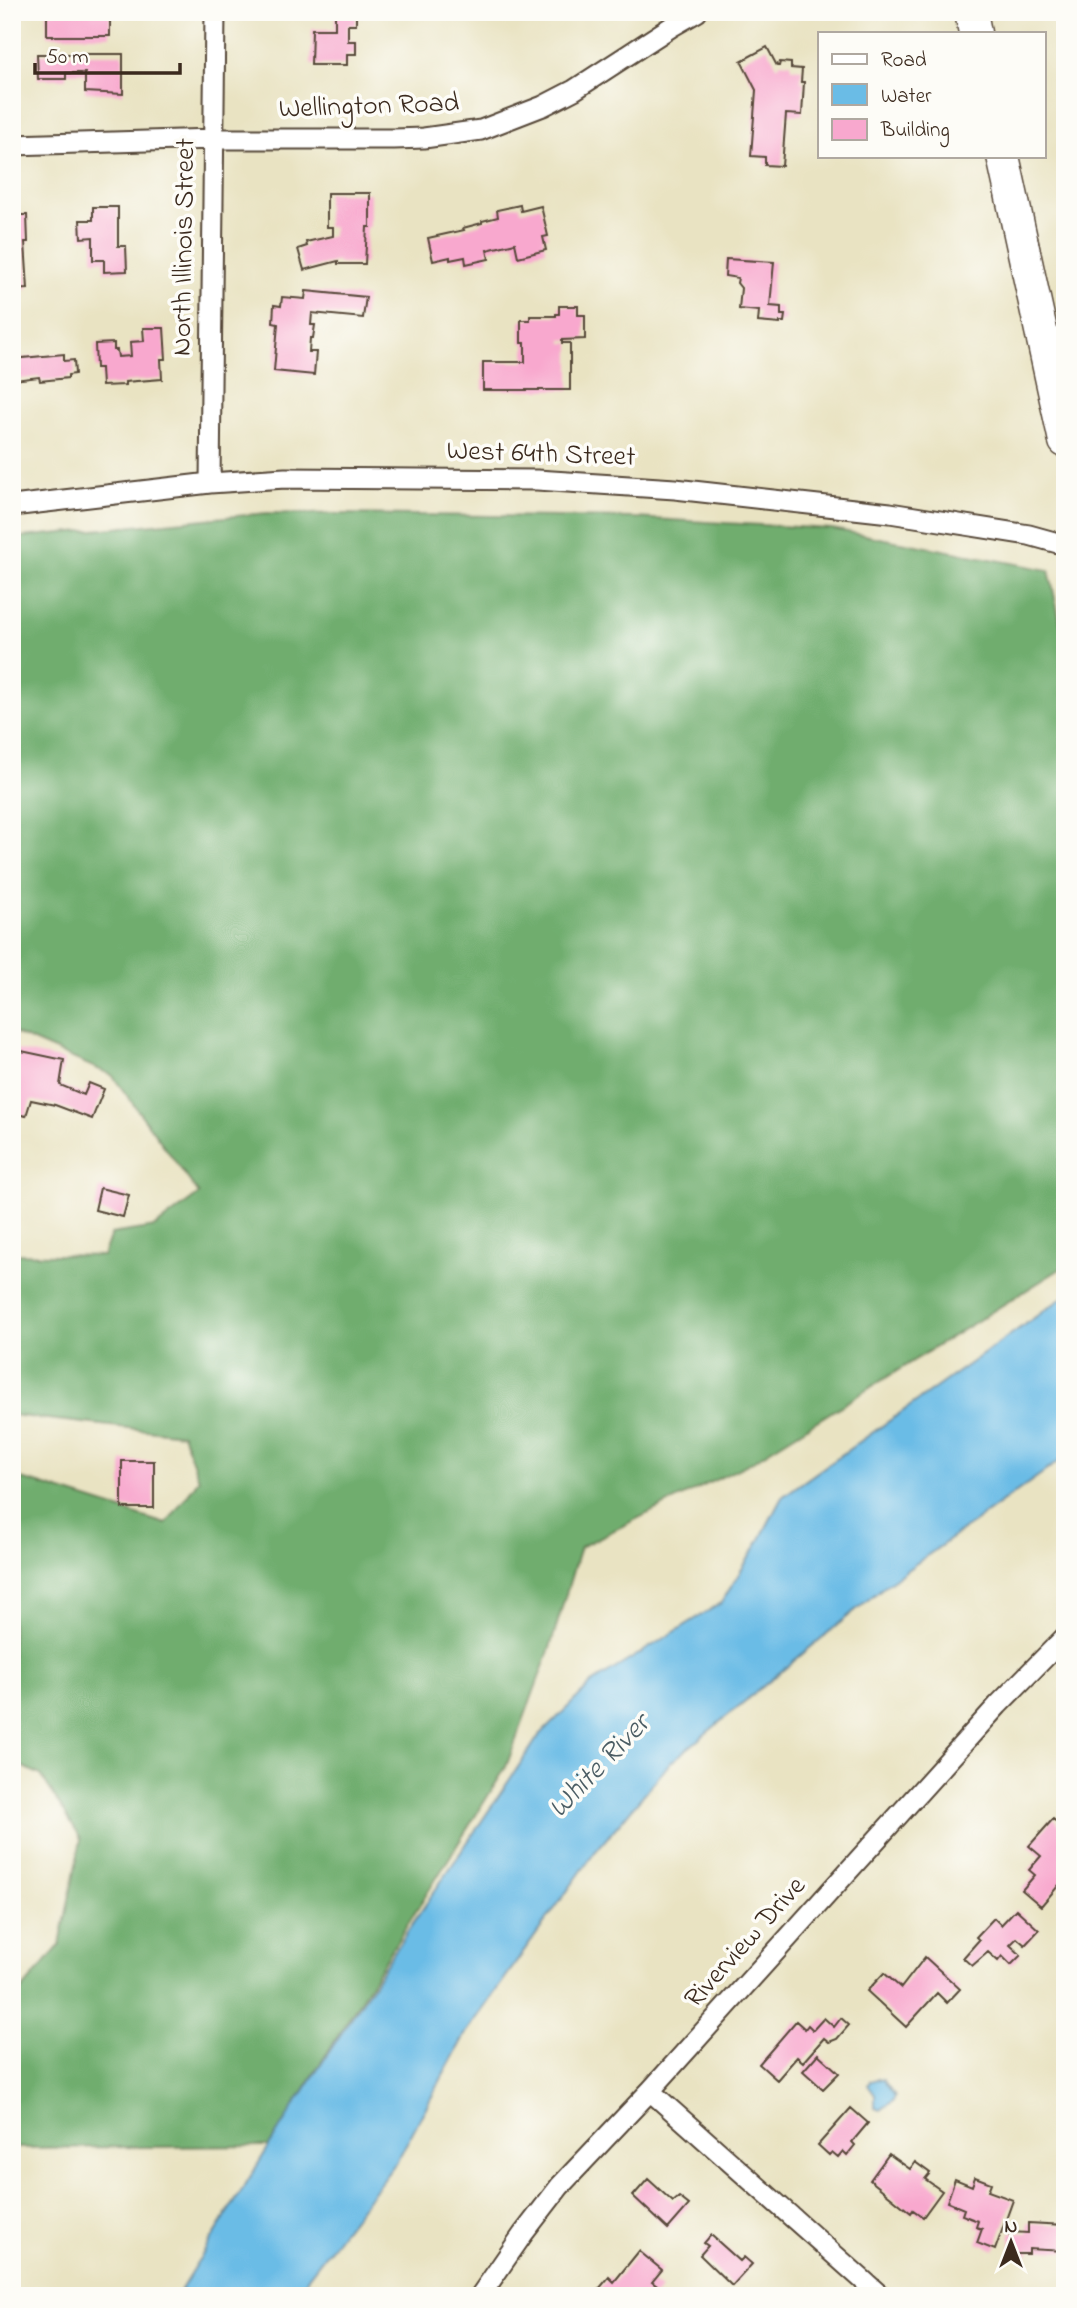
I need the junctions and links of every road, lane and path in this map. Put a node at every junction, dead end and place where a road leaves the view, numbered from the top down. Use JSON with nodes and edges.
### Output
{"nodes":[{"id":1,"x":215,"y":12,"type":"edge"},
{"id":2,"x":697,"y":12,"type":"edge"},
{"id":3,"x":971,"y":12,"type":"edge"},
{"id":4,"x":975,"y":32,"type":"edge"},
{"id":5,"x":214,"y":139,"type":"junction"},
{"id":6,"x":12,"y":145,"type":"edge"},
{"id":7,"x":1003,"y":158,"type":"edge"},
{"id":8,"x":1065,"y":440,"type":"edge"},
{"id":9,"x":210,"y":483,"type":"junction"},
{"id":10,"x":12,"y":506,"type":"edge"},
{"id":11,"x":1065,"y":545,"type":"edge"},
{"id":12,"x":1065,"y":1637,"type":"edge"},
{"id":13,"x":650,"y":2091,"type":"junction"},
{"id":14,"x":480,"y":2296,"type":"edge"},
{"id":15,"x":881,"y":2296,"type":"edge"}],
"edges":[{"from":1,"to":5,"type":"street","name":"North Illinois Street"},
{"from":2,"to":5,"type":"street","name":"Wellington Road"},
{"from":3,"to":4,"type":"main road"},
{"from":5,"to":6,"type":"street","name":"Wellington Road"},
{"from":5,"to":9,"type":"street","name":"North Illinois Street"},
{"from":7,"to":8,"type":"main road"},
{"from":9,"to":10,"type":"street","name":"West 64th Street"},
{"from":9,"to":11,"type":"street","name":"West 64th Street"},
{"from":12,"to":13,"type":"street","name":"Riverview Drive"},
{"from":13,"to":14,"type":"street","name":"Riverview Drive"},
{"from":13,"to":15,"type":"street"}]}
